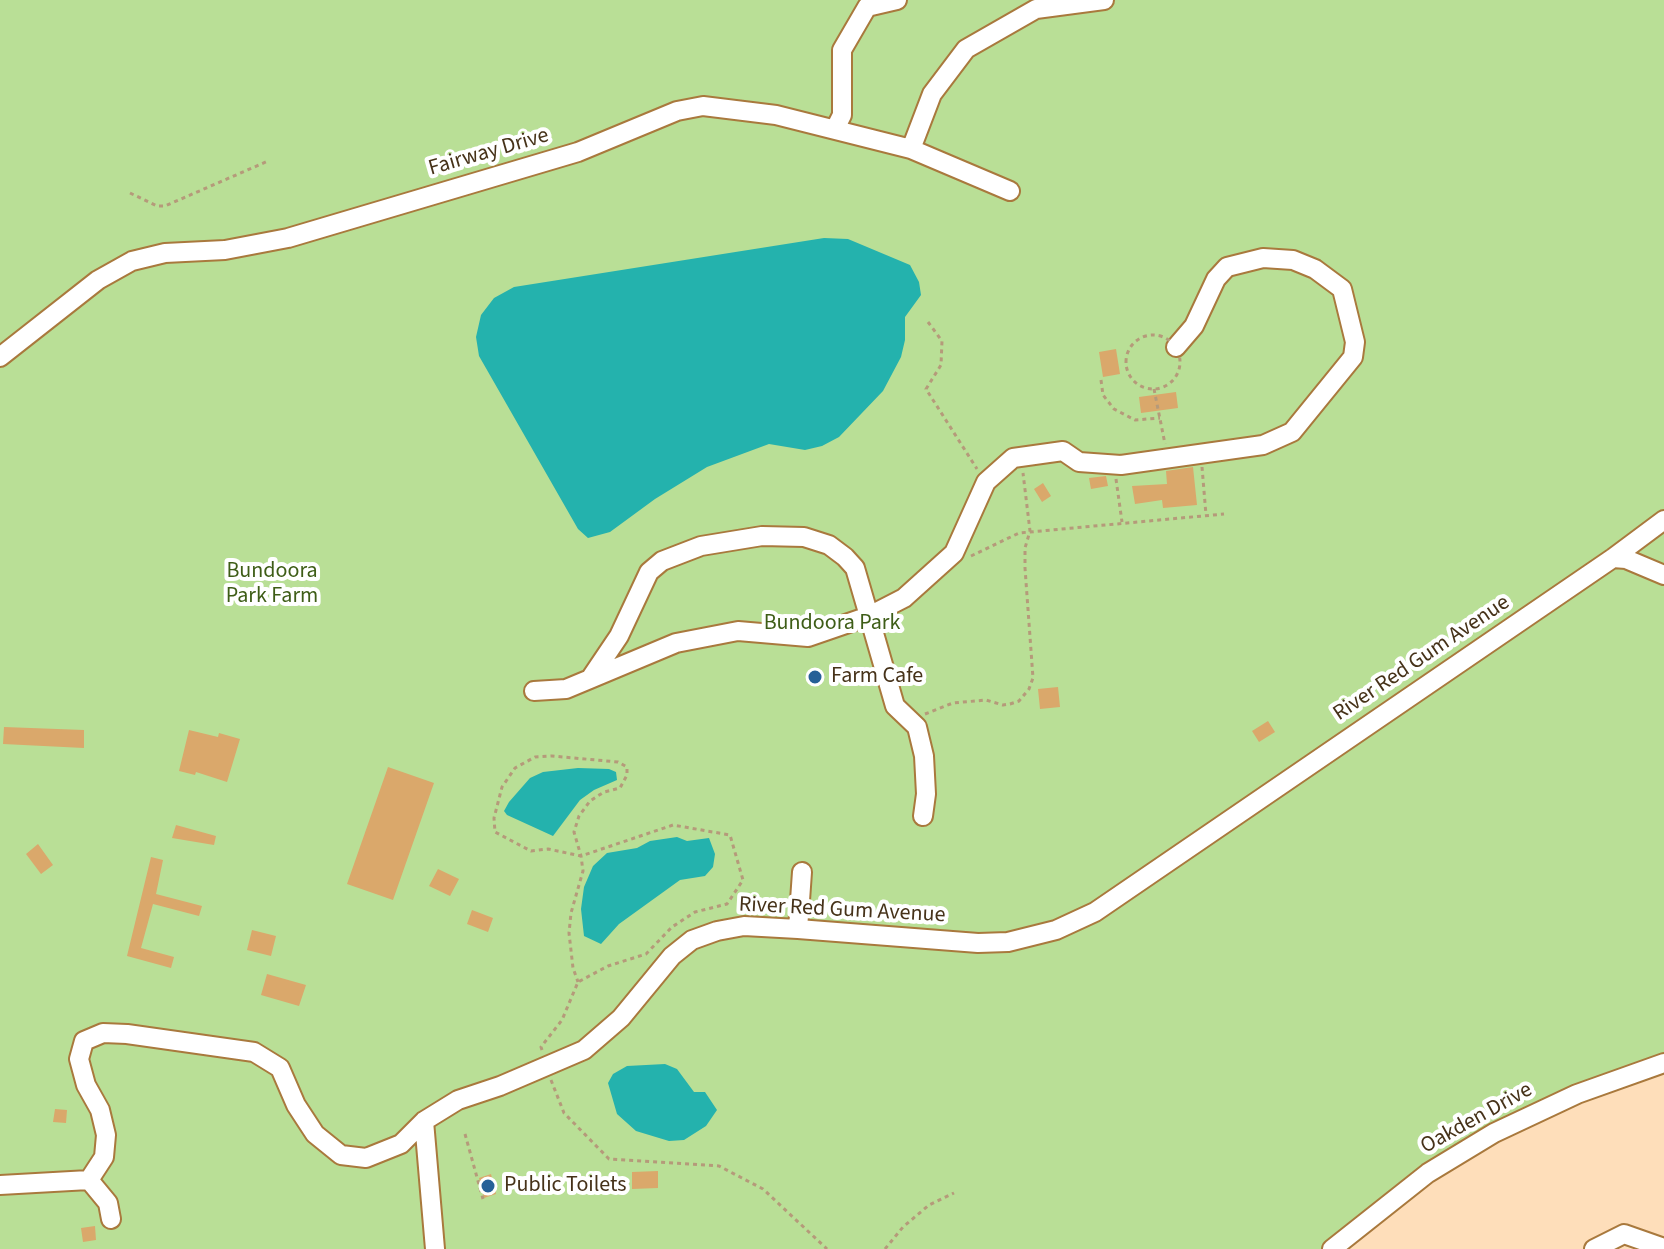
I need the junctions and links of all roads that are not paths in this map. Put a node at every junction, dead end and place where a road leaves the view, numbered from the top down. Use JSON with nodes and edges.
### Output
{"nodes":[{"id":1,"x":897,"y":0,"type":"edge"},
{"id":2,"x":1104,"y":0,"type":"edge"},
{"id":3,"x":1033,"y":5,"type":"edge"},
{"id":4,"x":835,"y":129,"type":"junction"},
{"id":5,"x":911,"y":149,"type":"junction"},
{"id":6,"x":1010,"y":191,"type":"dead end"},
{"id":7,"x":1176,"y":347,"type":"road end"},
{"id":8,"x":0,"y":357,"type":"edge"},
{"id":9,"x":1664,"y":520,"type":"edge"},
{"id":10,"x":1613,"y":558,"type":"junction"},
{"id":11,"x":1664,"y":575,"type":"edge"},
{"id":12,"x":869,"y":616,"type":"junction"},
{"id":13,"x":590,"y":679,"type":"junction"},
{"id":14,"x":534,"y":691,"type":"dead end"},
{"id":15,"x":923,"y":816,"type":"dead end"},
{"id":16,"x":802,"y":872,"type":"dead end"},
{"id":17,"x":798,"y":929,"type":"junction"},
{"id":18,"x":1664,"y":1063,"type":"edge"},
{"id":19,"x":424,"y":1121,"type":"junction"},
{"id":20,"x":89,"y":1180,"type":"junction"},
{"id":21,"x":0,"y":1185,"type":"edge"},
{"id":22,"x":111,"y":1219,"type":"dead end"},
{"id":23,"x":1664,"y":1248,"type":"edge"},
{"id":24,"x":435,"y":1249,"type":"edge"},
{"id":25,"x":1332,"y":1249,"type":"edge"},
{"id":26,"x":1594,"y":1249,"type":"edge"}],
"edges":[{"from":1,"to":4,"type":"street"},
{"from":2,"to":3,"type":"street"},
{"from":3,"to":5,"type":"street"},
{"from":4,"to":5,"type":"street","name":"Fairway Drive"},
{"from":4,"to":8,"type":"street","name":"Fairway Drive"},
{"from":5,"to":6,"type":"street","name":"Fairway Drive"},
{"from":7,"to":12,"type":"street"},
{"from":9,"to":10,"type":"street","name":"River Red Gum Avenue"},
{"from":10,"to":11,"type":"street"},
{"from":10,"to":17,"type":"street","name":"River Red Gum Avenue"},
{"from":12,"to":13,"type":"street"},
{"from":12,"to":13,"type":"street"},
{"from":12,"to":15,"type":"street"},
{"from":13,"to":14,"type":"street"},
{"from":16,"to":17,"type":"street"},
{"from":17,"to":19,"type":"street","name":"River Red Gum Avenue"},
{"from":18,"to":25,"type":"street","name":"Oakden Drive"},
{"from":19,"to":20,"type":"street","name":"River Red Gum Avenue"},
{"from":19,"to":24,"type":"street"},
{"from":20,"to":21,"type":"street"},
{"from":20,"to":22,"type":"street"},
{"from":23,"to":26,"type":"street"}]}
